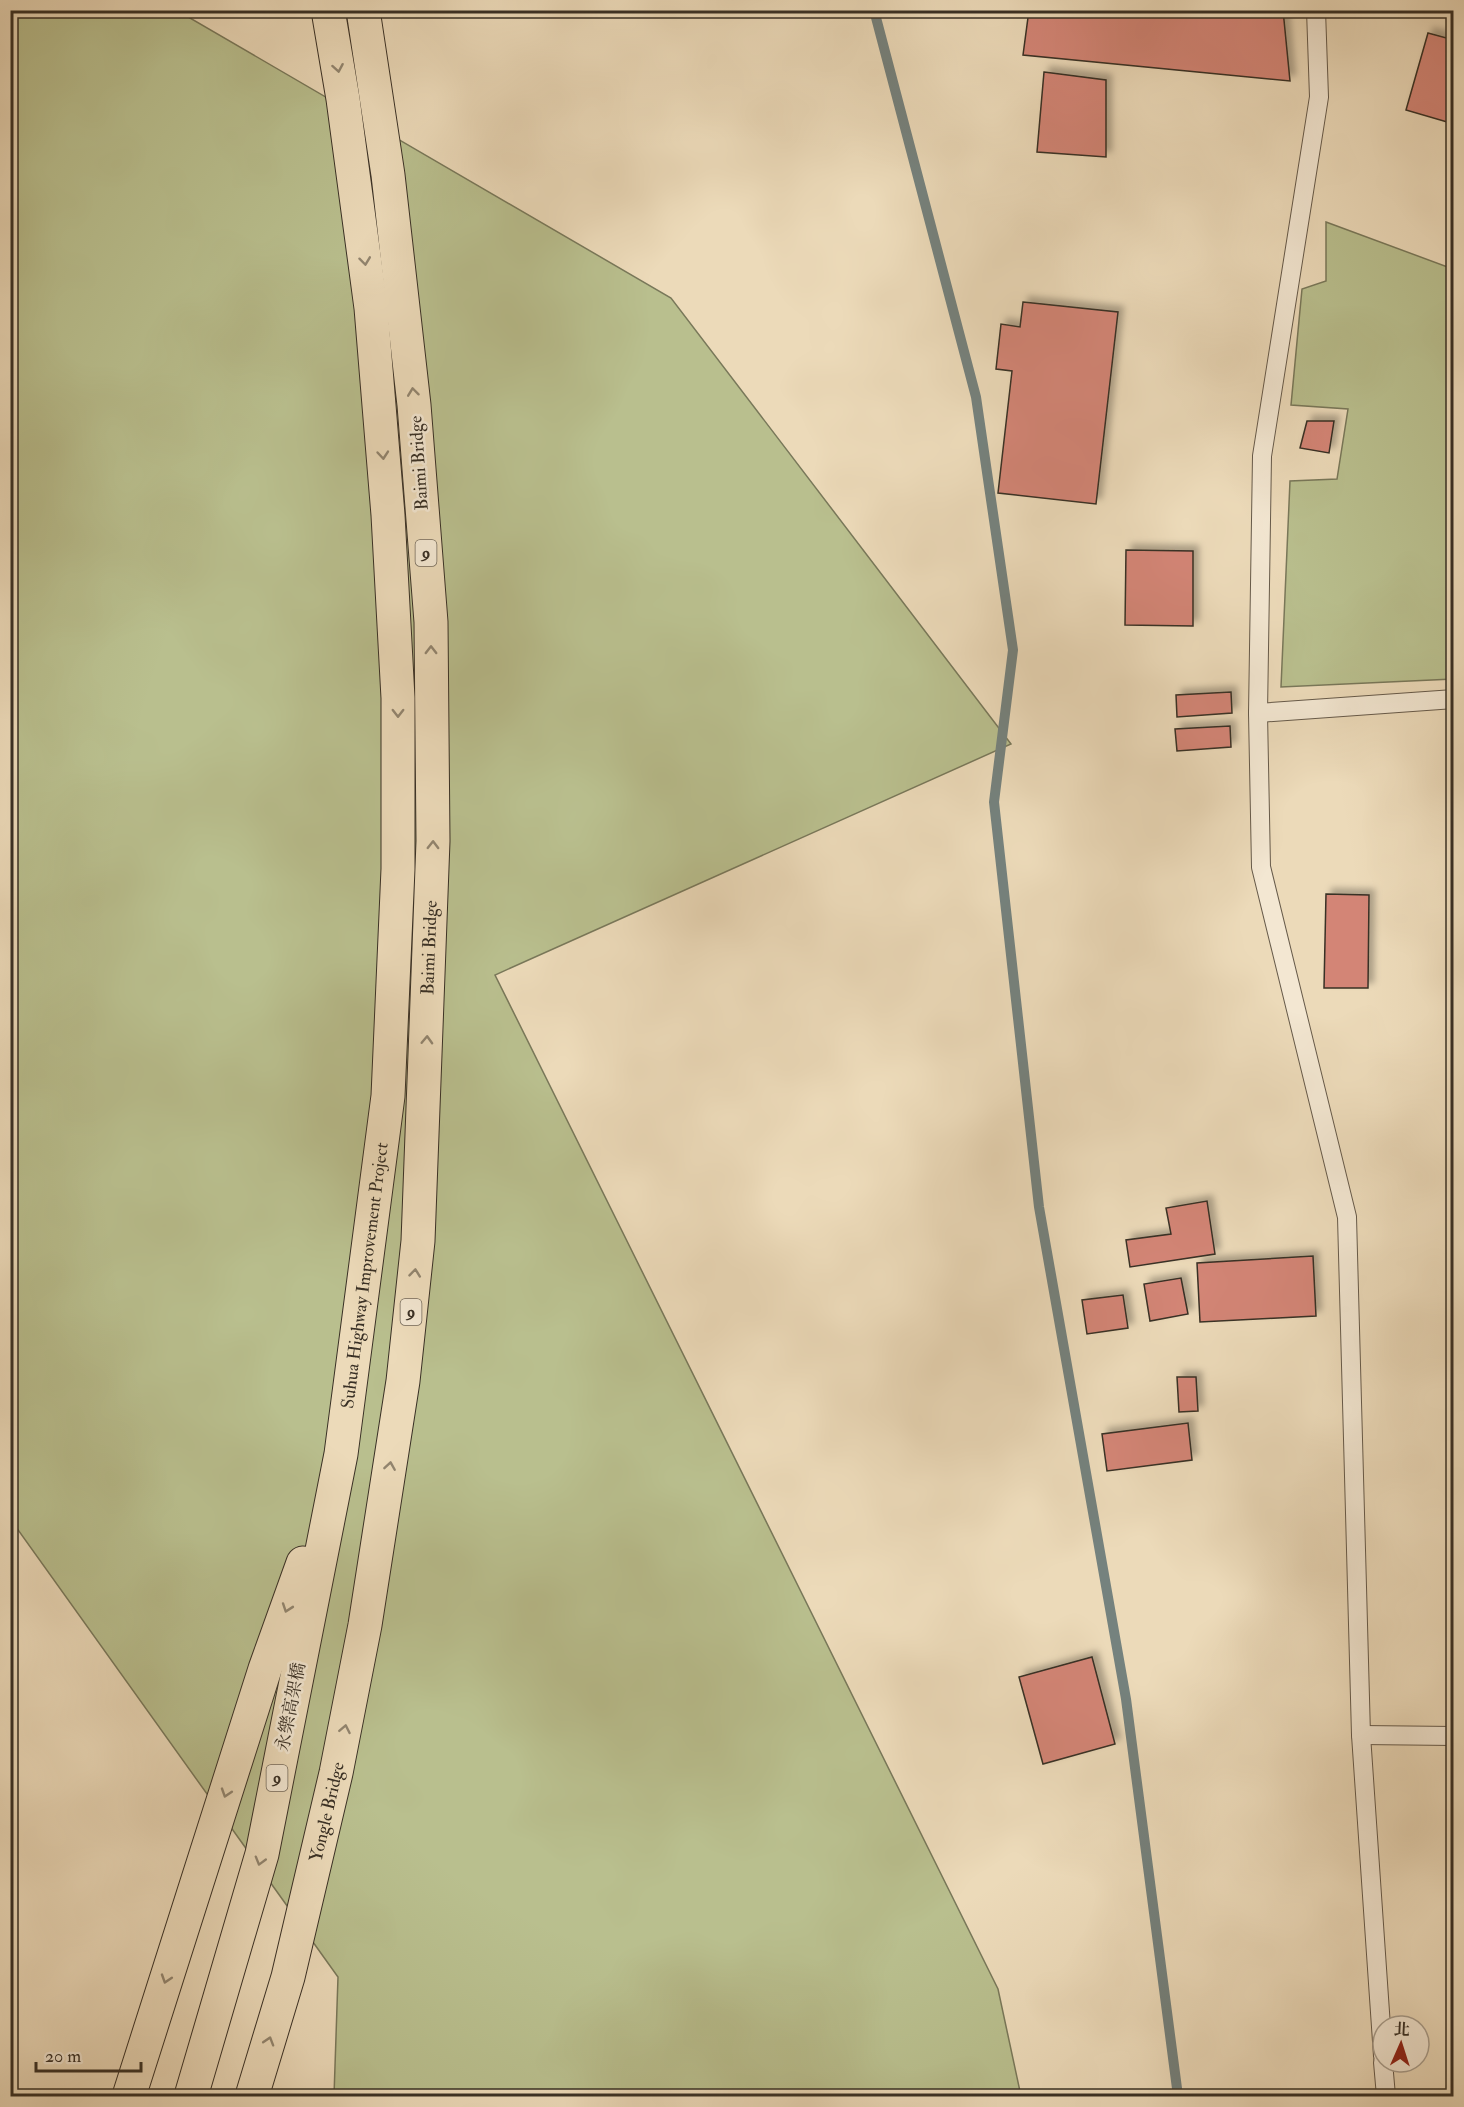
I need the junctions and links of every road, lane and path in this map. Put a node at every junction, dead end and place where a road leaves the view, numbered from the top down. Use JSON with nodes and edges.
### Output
{"nodes":[{"id":1,"x":328,"y":10,"type":"edge"},
{"id":2,"x":363,"y":10,"type":"edge"},
{"id":3,"x":1316,"y":10,"type":"edge"},
{"id":4,"x":1454,"y":699,"type":"edge"},
{"id":5,"x":1258,"y":712,"type":"junction"},
{"id":6,"x":388,"y":1096,"type":"joint"},
{"id":7,"x":341,"y":1454,"type":"junction"},
{"id":8,"x":381,"y":1524,"type":"joint"},
{"id":9,"x":1361,"y":1735,"type":"junction"},
{"id":10,"x":1454,"y":1736,"type":"edge"},
{"id":11,"x":1380,"y":2014,"type":"edge"},
{"id":12,"x":1384,"y":2074,"type":"edge"},
{"id":13,"x":129,"y":2097,"type":"edge"},
{"id":14,"x":191,"y":2097,"type":"edge"},
{"id":15,"x":252,"y":2097,"type":"edge"},
{"id":16,"x":1386,"y":2097,"type":"edge"}],
"edges":[{"from":1,"to":6,"type":"main road","name":"Baimi Bridge","number":"9","one_way":true},
{"from":8,"to":2,"type":"main road","name":"Baimi Bridge","number":"9","one_way":true},
{"from":3,"to":5,"type":"lane"},
{"from":4,"to":5,"type":"lane"},
{"from":5,"to":9,"type":"lane"},
{"from":6,"to":7,"type":"main road","name":"Suhua Highway Improvement Project","number":"9"},
{"from":7,"to":13,"type":"main road","one_way":true},
{"from":7,"to":14,"type":"main road","name":"永樂高架橋","number":"9","one_way":true},
{"from":15,"to":8,"type":"main road","name":"Yongle Bridge","number":"9","one_way":true},
{"from":9,"to":10,"type":"lane"},
{"from":9,"to":11,"type":"lane"},
{"from":12,"to":16,"type":"lane"}]}
